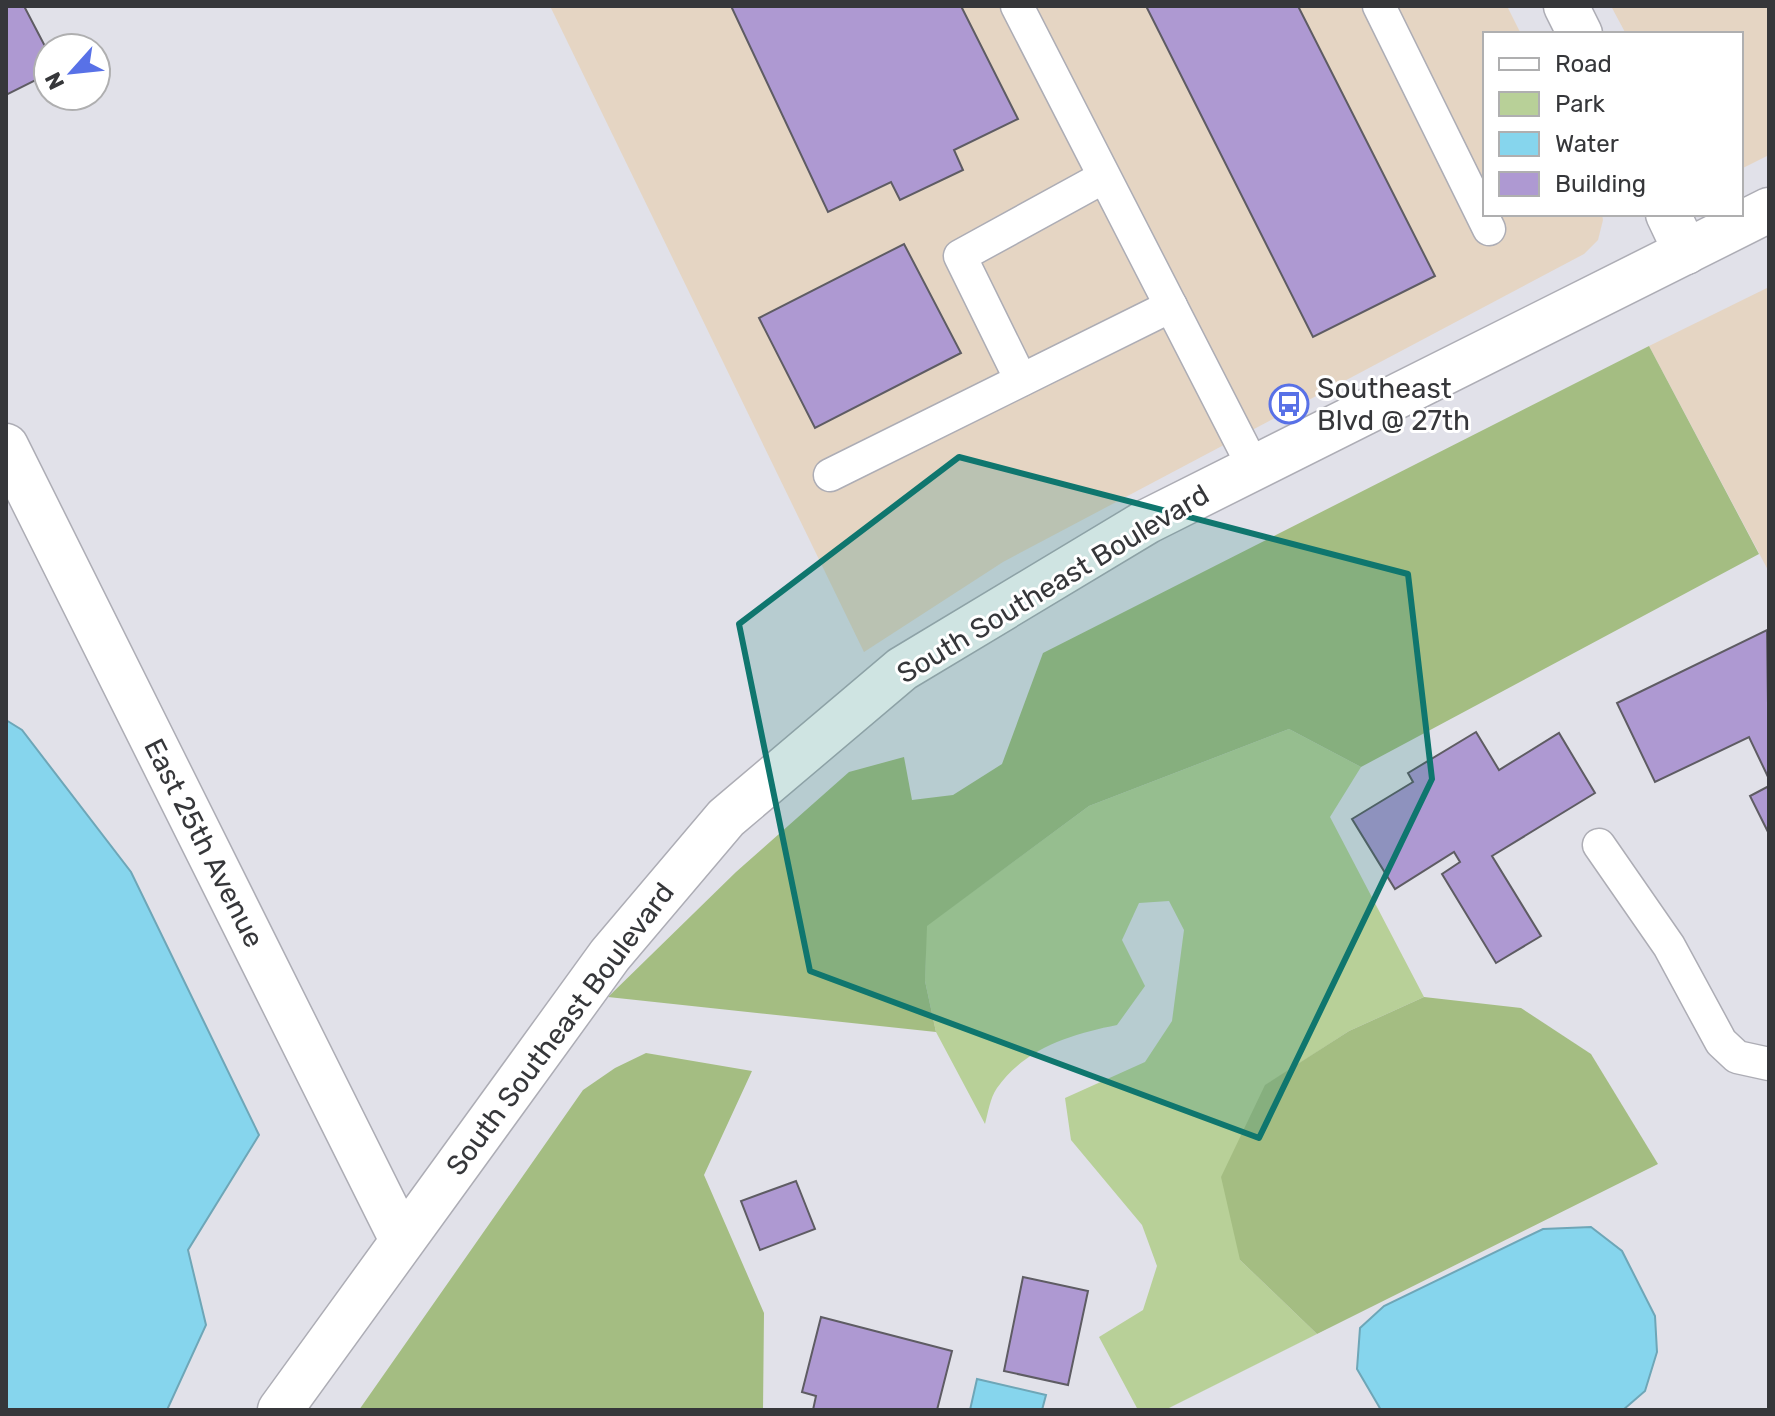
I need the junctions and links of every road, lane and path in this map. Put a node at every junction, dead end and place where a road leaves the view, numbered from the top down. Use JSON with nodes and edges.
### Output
{"nodes":[{"id":1,"x":1017,"y":6,"type":"edge"},
{"id":2,"x":1379,"y":6,"type":"edge"},
{"id":3,"x":1566,"y":6,"type":"edge"},
{"id":4,"x":1579,"y":32,"type":"edge"},
{"id":5,"x":1104,"y":177,"type":"junction"},
{"id":6,"x":1769,"y":210,"type":"edge"},
{"id":7,"x":1489,"y":229,"type":"dead end"},
{"id":8,"x":1677,"y":233,"type":"edge"},
{"id":9,"x":1171,"y":306,"type":"junction"},
{"id":10,"x":1021,"y":380,"type":"junction"},
{"id":11,"x":6,"y":446,"type":"edge"},
{"id":12,"x":1254,"y":468,"type":"junction"},
{"id":13,"x":830,"y":475,"type":"dead end"},
{"id":14,"x":1599,"y":845,"type":"dead end"},
{"id":15,"x":1769,"y":1064,"type":"edge"},
{"id":16,"x":402,"y":1240,"type":"junction"},
{"id":17,"x":280,"y":1410,"type":"edge"}],
"edges":[{"from":1,"to":5,"type":"lane"},
{"from":2,"to":7,"type":"lane"},
{"from":3,"to":4,"type":"main road"},
{"from":5,"to":9,"type":"lane"},
{"from":5,"to":10,"type":"lane"},
{"from":6,"to":8,"type":"main road","name":"South Southeast Boulevard"},
{"from":8,"to":12,"type":"main road","name":"South Southeast Boulevard"},
{"from":9,"to":10,"type":"lane"},
{"from":9,"to":12,"type":"lane"},
{"from":10,"to":13,"type":"lane"},
{"from":11,"to":16,"type":"main road","name":"East 25th Avenue"},
{"from":12,"to":16,"type":"main road","name":"South Southeast Boulevard"},
{"from":14,"to":15,"type":"lane"},
{"from":16,"to":17,"type":"main road","name":"South Southeast Boulevard"}]}
